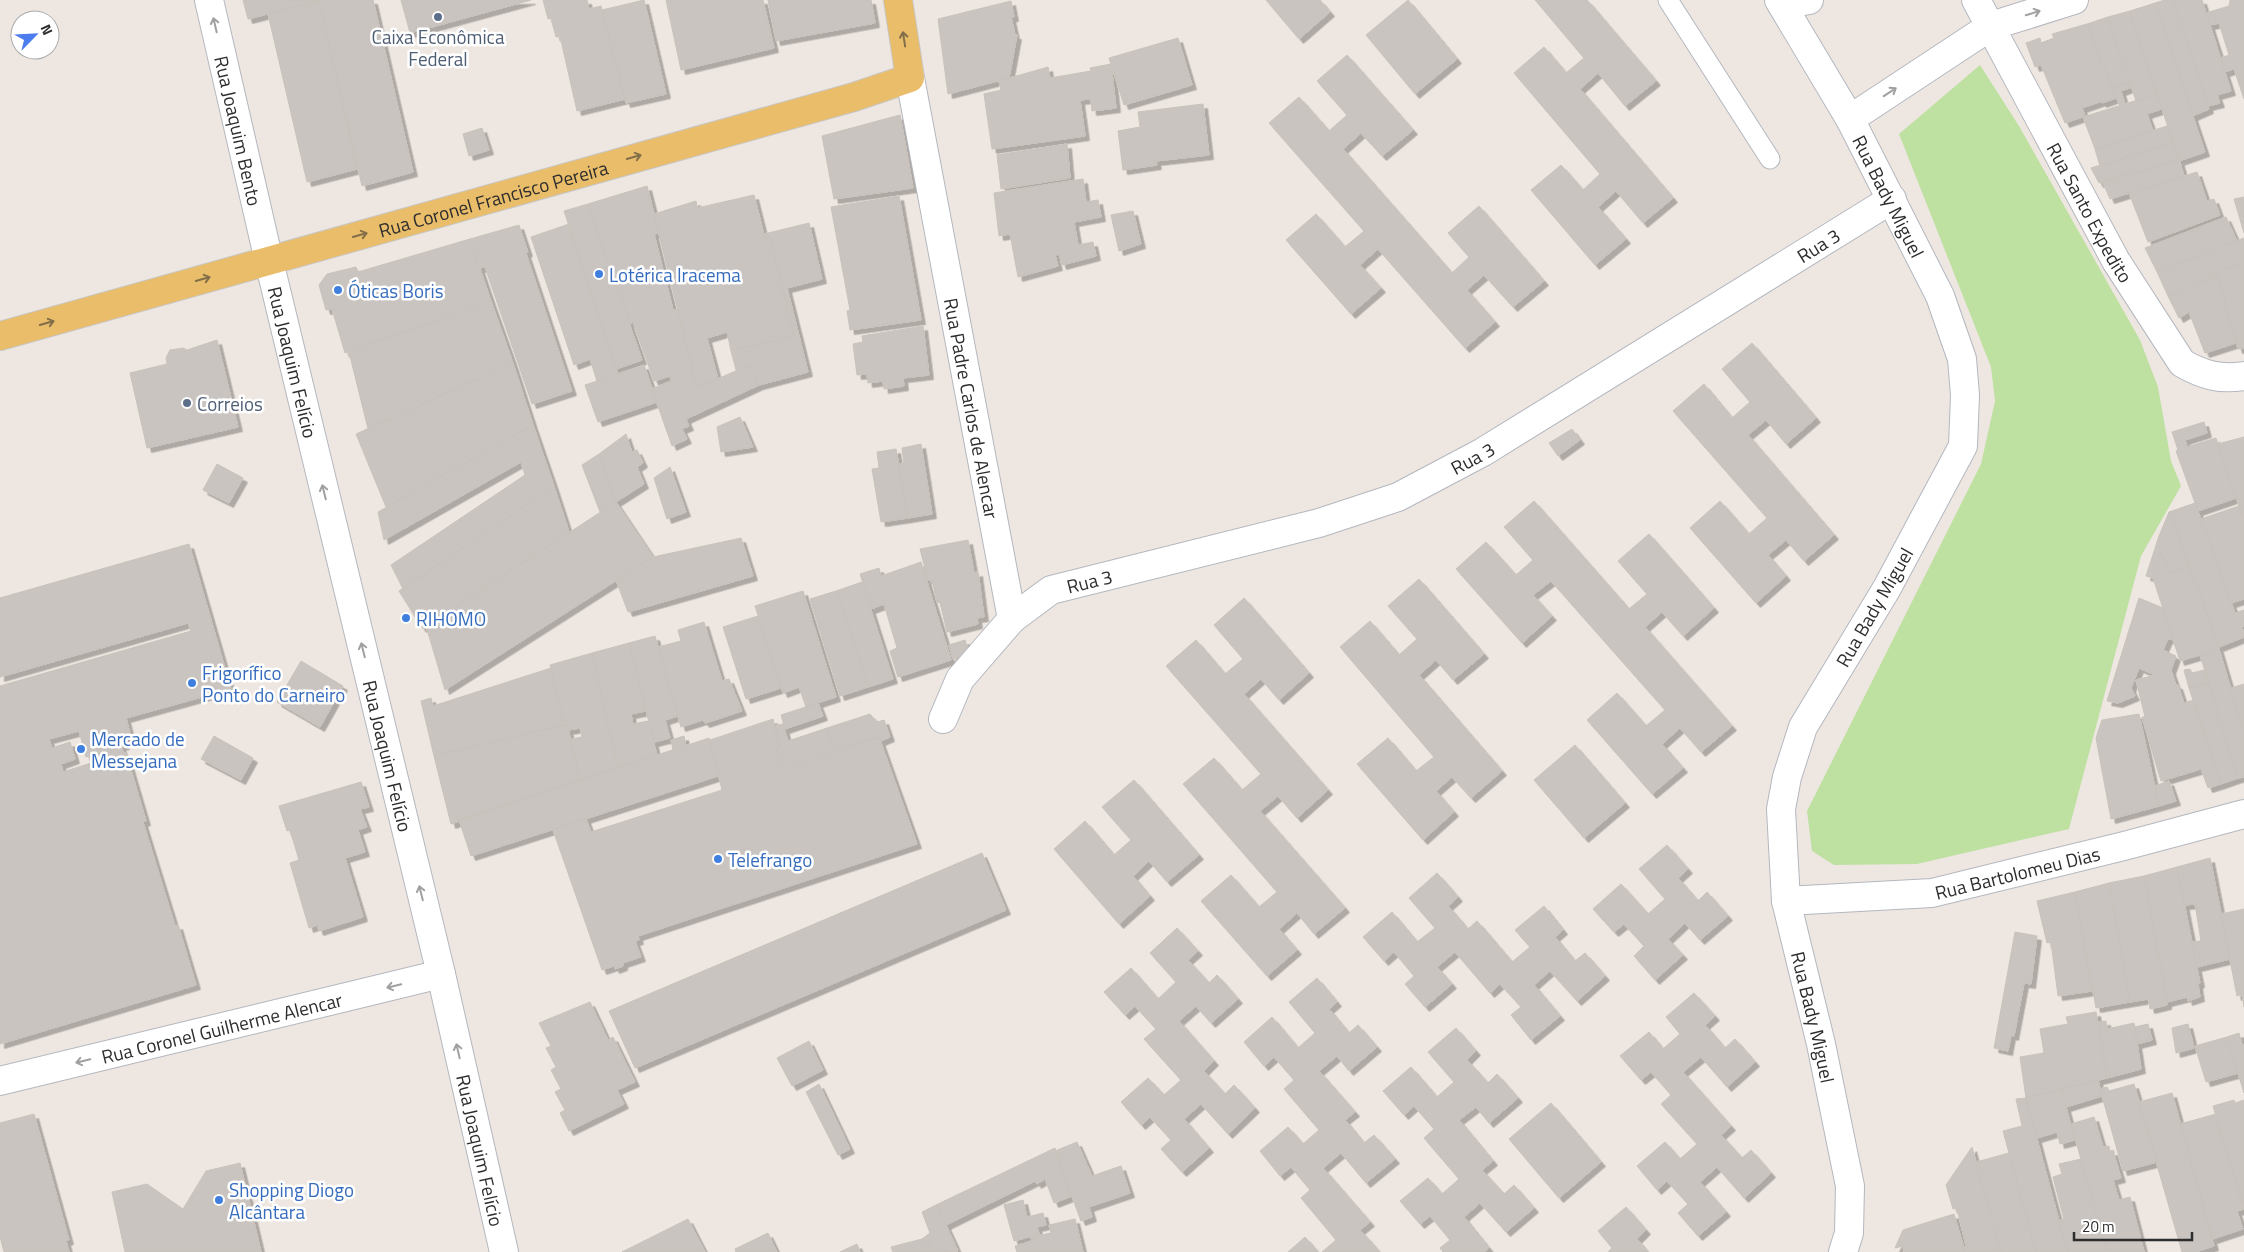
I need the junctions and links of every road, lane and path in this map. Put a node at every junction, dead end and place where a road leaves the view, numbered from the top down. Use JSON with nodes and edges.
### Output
{"nodes":[{"id":1,"x":209,"y":0,"type":"edge"},
{"id":2,"x":898,"y":0,"type":"edge"},
{"id":3,"x":1668,"y":0,"type":"edge"},
{"id":4,"x":1809,"y":0,"type":"edge"},
{"id":5,"x":1976,"y":0,"type":"edge"},
{"id":6,"x":2074,"y":0,"type":"edge"},
{"id":7,"x":1781,"y":3,"type":"edge"},
{"id":8,"x":1991,"y":26,"type":"junction"},
{"id":9,"x":910,"y":78,"type":"junction"},
{"id":10,"x":1850,"y":119,"type":"junction"},
{"id":11,"x":1770,"y":159,"type":"dead end"},
{"id":12,"x":1892,"y":199,"type":"junction"},
{"id":13,"x":269,"y":260,"type":"junction"},
{"id":14,"x":0,"y":336,"type":"edge"},
{"id":15,"x":2244,"y":376,"type":"edge"},
{"id":16,"x":1012,"y":618,"type":"junction"},
{"id":17,"x":943,"y":719,"type":"dead end"},
{"id":18,"x":2244,"y":814,"type":"edge"},
{"id":19,"x":1786,"y":901,"type":"junction"},
{"id":20,"x":441,"y":974,"type":"junction"},
{"id":21,"x":0,"y":1081,"type":"edge"},
{"id":22,"x":504,"y":1252,"type":"edge"},
{"id":23,"x":1843,"y":1252,"type":"edge"}],
"edges":[{"from":13,"to":1,"type":"street","name":"Rua Joaquim Bento","one_way":true},
{"from":9,"to":2,"type":"main road","one_way":true},
{"from":3,"to":11,"type":"lane"},
{"from":4,"to":7,"type":"street"},
{"from":5,"to":8,"type":"street","name":"Rua Santo Expedito"},
{"from":8,"to":6,"type":"street","one_way":true},
{"from":7,"to":10,"type":"street","name":"Rua Bady Miguel"},
{"from":10,"to":8,"type":"street","one_way":true},
{"from":8,"to":15,"type":"street","name":"Rua Santo Expedito"},
{"from":13,"to":9,"type":"main road","name":"Rua Coronel Francisco Pereira","one_way":true},
{"from":9,"to":16,"type":"street","name":"Rua Padre Carlos de Alencar"},
{"from":10,"to":12,"type":"street","name":"Rua Bady Miguel"},
{"from":12,"to":16,"type":"street","name":"Rua 3"},
{"from":12,"to":19,"type":"street","name":"Rua Bady Miguel"},
{"from":14,"to":13,"type":"main road","name":"Rua Coronel Francisco Pereira","one_way":true},
{"from":20,"to":13,"type":"street","name":"Rua Joaquim Felício","one_way":true},
{"from":16,"to":17,"type":"street"},
{"from":18,"to":19,"type":"street","name":"Rua Bartolomeu Dias"},
{"from":19,"to":23,"type":"street","name":"Rua Bady Miguel"},
{"from":20,"to":21,"type":"street","name":"Rua Coronel Guilherme Alencar","one_way":true},
{"from":22,"to":20,"type":"street","name":"Rua Joaquim Felício","one_way":true}]}
